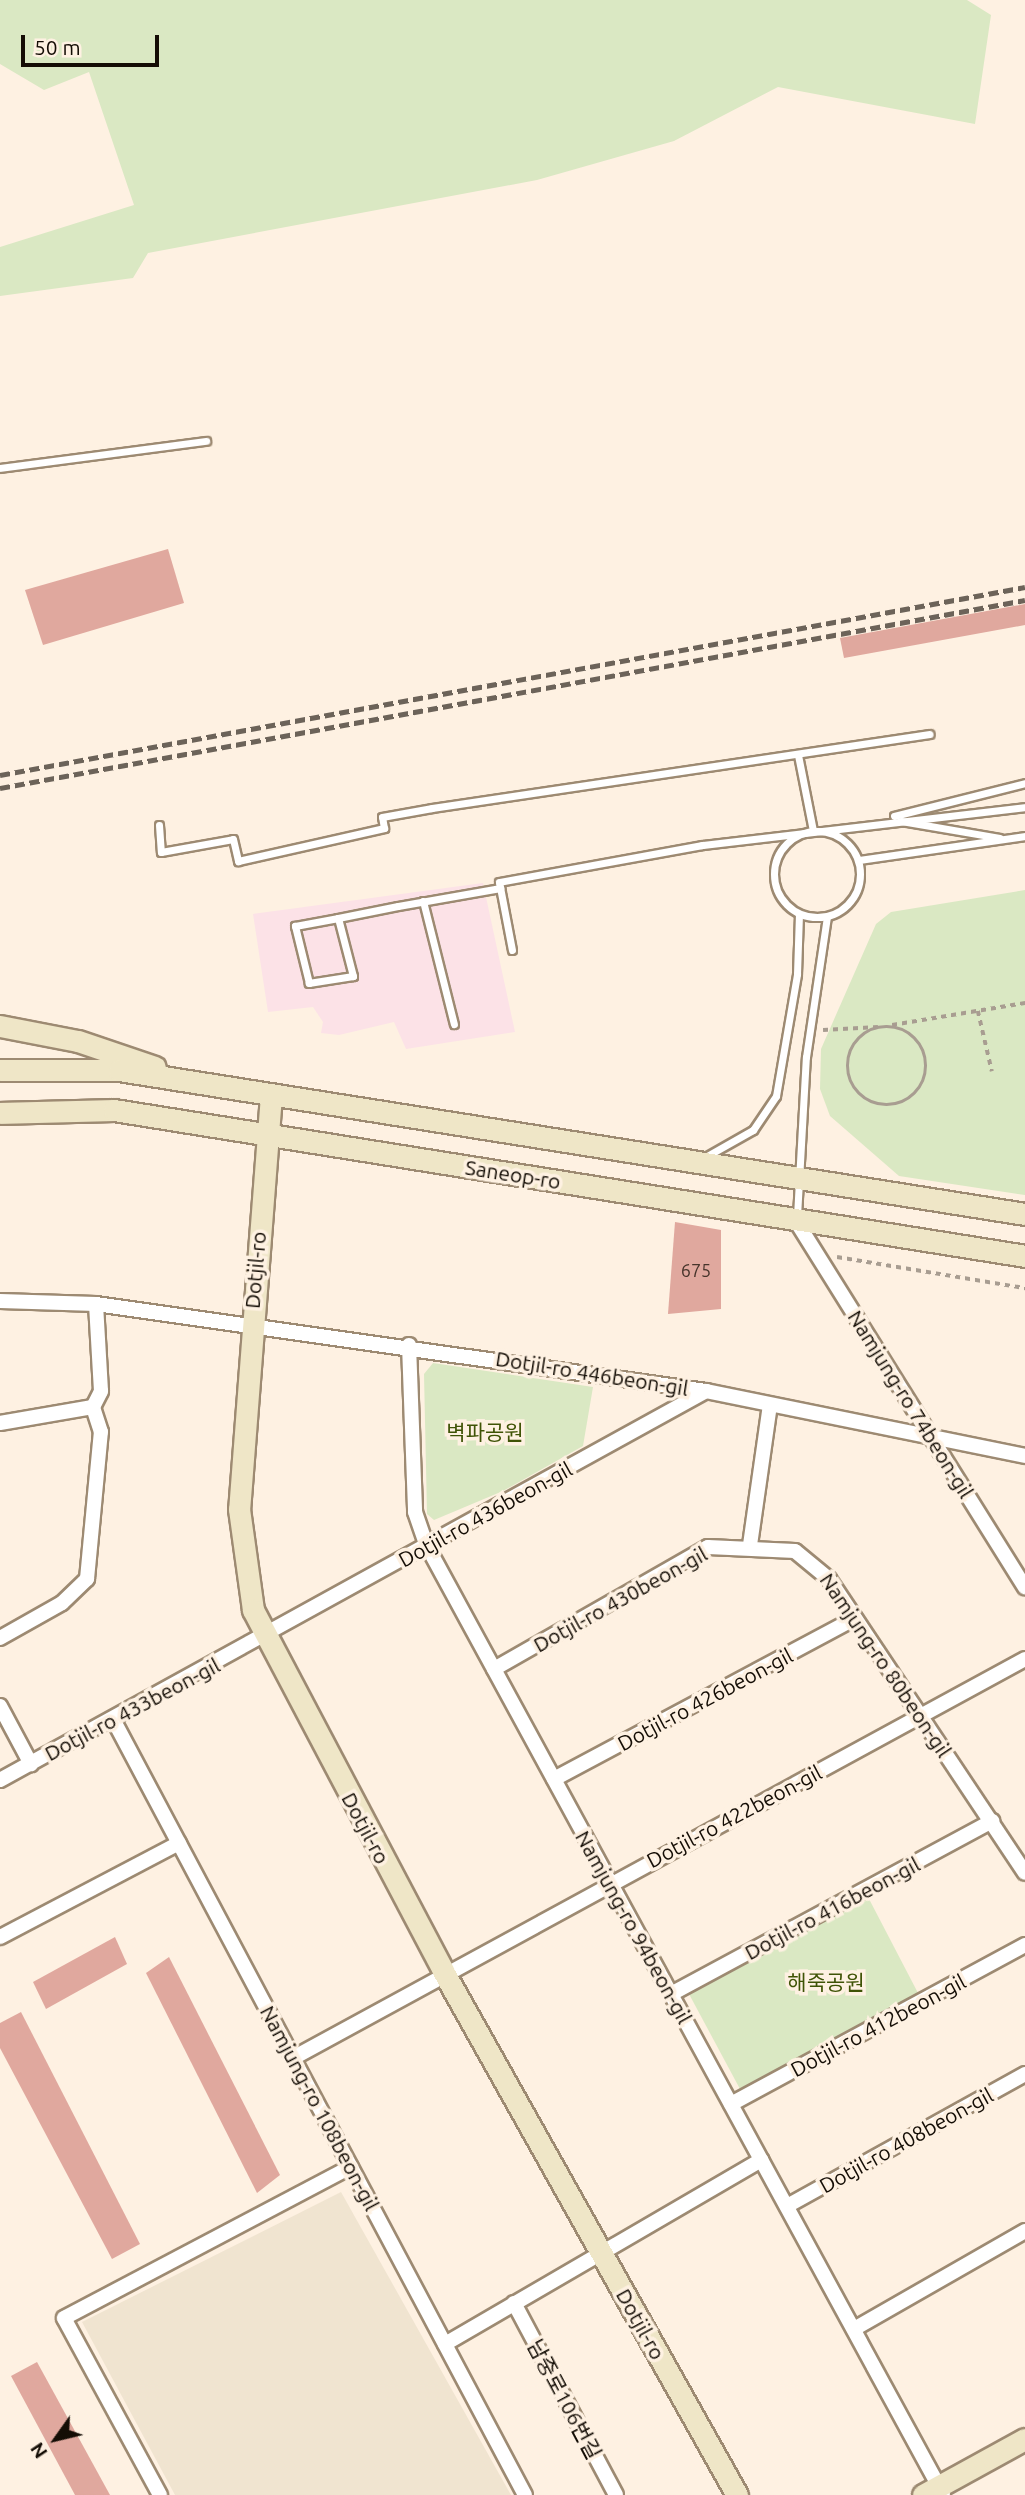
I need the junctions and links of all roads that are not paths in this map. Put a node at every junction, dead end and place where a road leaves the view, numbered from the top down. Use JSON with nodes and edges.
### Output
{"nodes":[{"id":1,"x":206,"y":441,"type":"dead end"},
{"id":2,"x":0,"y":468,"type":"edge"},
{"id":3,"x":930,"y":734,"type":"dead end"},
{"id":4,"x":798,"y":755,"type":"junction"},
{"id":5,"x":1025,"y":783,"type":"edge"},
{"id":6,"x":1025,"y":807,"type":"edge"},
{"id":7,"x":883,"y":819,"type":"junction"},
{"id":8,"x":159,"y":825,"type":"dead end"},
{"id":9,"x":813,"y":831,"type":"junction"},
{"id":10,"x":1025,"y":836,"type":"edge"},
{"id":11,"x":1008,"y":839,"type":"junction"},
{"id":12,"x":859,"y":860,"type":"junction"},
{"id":13,"x":500,"y":888,"type":"junction"},
{"id":14,"x":423,"y":901,"type":"junction"},
{"id":15,"x":799,"y":914,"type":"junction"},
{"id":16,"x":827,"y":917,"type":"junction"},
{"id":17,"x":338,"y":918,"type":"junction"},
{"id":18,"x":512,"y":950,"type":"dead end"},
{"id":19,"x":454,"y":1024,"type":"dead end"},
{"id":20,"x":0,"y":1026,"type":"edge"},
{"id":21,"x":0,"y":1070,"type":"edge"},
{"id":22,"x":186,"y":1081,"type":"junction"},
{"id":23,"x":271,"y":1095,"type":"junction"},
{"id":24,"x":0,"y":1114,"type":"edge"},
{"id":25,"x":267,"y":1135,"type":"junction"},
{"id":26,"x":689,"y":1161,"type":"junction"},
{"id":27,"x":799,"y":1177,"type":"junction"},
{"id":28,"x":1025,"y":1214,"type":"edge"},
{"id":29,"x":796,"y":1221,"type":"junction"},
{"id":30,"x":993,"y":1254,"type":"junction"},
{"id":31,"x":1025,"y":1256,"type":"edge"},
{"id":32,"x":1025,"y":1262,"type":"edge"},
{"id":33,"x":0,"y":1301,"type":"edge"},
{"id":34,"x":96,"y":1304,"type":"junction"},
{"id":35,"x":250,"y":1322,"type":"junction"},
{"id":36,"x":409,"y":1345,"type":"junction"},
{"id":37,"x":706,"y":1391,"type":"junction"},
{"id":38,"x":770,"y":1405,"type":"junction"},
{"id":39,"x":93,"y":1407,"type":"junction"},
{"id":40,"x":0,"y":1423,"type":"edge"},
{"id":41,"x":932,"y":1437,"type":"junction"},
{"id":42,"x":1025,"y":1456,"type":"edge"},
{"id":43,"x":750,"y":1545,"type":"junction"},
{"id":44,"x":427,"y":1546,"type":"junction"},
{"id":45,"x":1025,"y":1587,"type":"edge"},
{"id":46,"x":855,"y":1619,"type":"junction"},
{"id":47,"x":0,"y":1638,"type":"edge"},
{"id":48,"x":264,"y":1638,"type":"junction"},
{"id":49,"x":1025,"y":1659,"type":"edge"},
{"id":50,"x":494,"y":1670,"type":"junction"},
{"id":51,"x":0,"y":1706,"type":"edge"},
{"id":52,"x":921,"y":1716,"type":"junction"},
{"id":53,"x":114,"y":1721,"type":"junction"},
{"id":54,"x":31,"y":1764,"type":"junction"},
{"id":55,"x":554,"y":1779,"type":"junction"},
{"id":56,"x":0,"y":1780,"type":"edge"},
{"id":57,"x":992,"y":1821,"type":"junction"},
{"id":58,"x":179,"y":1843,"type":"junction"},
{"id":59,"x":1025,"y":1872,"type":"edge"},
{"id":60,"x":610,"y":1883,"type":"junction"},
{"id":61,"x":0,"y":1937,"type":"edge"},
{"id":62,"x":1025,"y":1945,"type":"edge"},
{"id":63,"x":443,"y":1971,"type":"junction"},
{"id":64,"x":671,"y":1994,"type":"junction"},
{"id":65,"x":293,"y":2058,"type":"junction"},
{"id":66,"x":1025,"y":2074,"type":"edge"},
{"id":67,"x":731,"y":2104,"type":"junction"},
{"id":68,"x":761,"y":2160,"type":"junction"},
{"id":69,"x":351,"y":2167,"type":"junction"},
{"id":70,"x":787,"y":2206,"type":"junction"},
{"id":71,"x":1025,"y":2231,"type":"edge"},
{"id":72,"x":600,"y":2250,"type":"junction"},
{"id":73,"x":514,"y":2303,"type":"junction"},
{"id":74,"x":854,"y":2329,"type":"junction"},
{"id":75,"x":445,"y":2344,"type":"junction"},
{"id":76,"x":1025,"y":2439,"type":"edge"},
{"id":77,"x":935,"y":2492,"type":"edge"},
{"id":78,"x":160,"y":2495,"type":"edge"},
{"id":79,"x":525,"y":2495,"type":"edge"},
{"id":80,"x":616,"y":2495,"type":"edge"},
{"id":81,"x":737,"y":2495,"type":"edge"}],
"edges":[{"from":1,"to":2,"type":"lane"},
{"from":3,"to":4,"type":"lane"},
{"from":4,"to":8,"type":"lane"},
{"from":4,"to":9,"type":"lane"},
{"from":5,"to":7,"type":"lane"},
{"from":6,"to":7,"type":"lane"},
{"from":7,"to":9,"type":"lane"},
{"from":7,"to":11,"type":"lane"},
{"from":9,"to":12,"type":"lane"},
{"from":9,"to":13,"type":"lane"},
{"from":9,"to":15,"type":"lane"},
{"from":10,"to":11,"type":"lane"},
{"from":11,"to":12,"type":"lane"},
{"from":12,"to":16,"type":"lane"},
{"from":13,"to":14,"type":"lane"},
{"from":13,"to":18,"type":"lane"},
{"from":14,"to":17,"type":"lane"},
{"from":14,"to":19,"type":"lane"},
{"from":15,"to":16,"type":"lane"},
{"from":15,"to":26,"type":"lane"},
{"from":16,"to":27,"type":"lane"},
{"from":17,"to":17,"type":"lane"},
{"from":20,"to":22,"type":"main road"},
{"from":21,"to":22,"type":"main road","name":"Saneop-ro"},
{"from":22,"to":23,"type":"main road","name":"Saneop-ro"},
{"from":23,"to":25,"type":"main road","name":"Dotjil-ro"},
{"from":23,"to":26,"type":"main road","name":"Saneop-ro"},
{"from":24,"to":25,"type":"main road","name":"Saneop-ro"},
{"from":25,"to":29,"type":"main road","name":"Saneop-ro"},
{"from":25,"to":35,"type":"main road","name":"Dotjil-ro"},
{"from":26,"to":27,"type":"main road","name":"Saneop-ro"},
{"from":27,"to":28,"type":"main road","name":"Saneop-ro"},
{"from":27,"to":29,"type":"lane"},
{"from":29,"to":30,"type":"main road","name":"Saneop-ro"},
{"from":29,"to":41,"type":"street","name":"Namjung-ro 74beon-gil"},
{"from":30,"to":31,"type":"main road","name":"Saneop-ro"},
{"from":30,"to":32,"type":"main road"},
{"from":33,"to":34,"type":"street","name":"Dotjil-ro 446beon-gil"},
{"from":34,"to":35,"type":"street","name":"Dotjil-ro 446beon-gil"},
{"from":34,"to":39,"type":"street"},
{"from":35,"to":36,"type":"street","name":"Dotjil-ro 446beon-gil"},
{"from":35,"to":48,"type":"main road","name":"Dotjil-ro"},
{"from":36,"to":37,"type":"street","name":"Dotjil-ro 446beon-gil"},
{"from":36,"to":44,"type":"street","name":"Namjung-ro 94beon-gil"},
{"from":37,"to":38,"type":"street","name":"Dotjil-ro 446beon-gil"},
{"from":37,"to":44,"type":"street","name":"Dotjil-ro 436beon-gil"},
{"from":38,"to":41,"type":"street","name":"Dotjil-ro 446beon-gil"},
{"from":38,"to":43,"type":"street"},
{"from":39,"to":40,"type":"street"},
{"from":39,"to":47,"type":"street"},
{"from":41,"to":42,"type":"street","name":"Dotjil-ro 446beon-gil"},
{"from":41,"to":45,"type":"street","name":"Namjung-ro 74beon-gil"},
{"from":43,"to":46,"type":"street","name":"Namjung-ro 80beon-gil"},
{"from":43,"to":50,"type":"street","name":"Dotjil-ro 430beon-gil"},
{"from":44,"to":48,"type":"street","name":"Dotjil-ro 436beon-gil"},
{"from":44,"to":50,"type":"street","name":"Namjung-ro 94beon-gil"},
{"from":46,"to":52,"type":"street","name":"Namjung-ro 80beon-gil"},
{"from":46,"to":55,"type":"street","name":"Dotjil-ro 426beon-gil"},
{"from":48,"to":53,"type":"street","name":"Dotjil-ro 433beon-gil"},
{"from":48,"to":63,"type":"main road","name":"Dotjil-ro"},
{"from":49,"to":52,"type":"street","name":"Dotjil-ro 422beon-gil"},
{"from":50,"to":55,"type":"street","name":"Namjung-ro 94beon-gil"},
{"from":51,"to":54,"type":"street"},
{"from":52,"to":57,"type":"street","name":"Namjung-ro 80beon-gil"},
{"from":52,"to":60,"type":"street","name":"Dotjil-ro 422beon-gil"},
{"from":53,"to":54,"type":"street","name":"Dotjil-ro 433beon-gil"},
{"from":53,"to":58,"type":"street","name":"Namjung-ro 108beon-gil"},
{"from":54,"to":56,"type":"street","name":"Dotjil-ro 433beon-gil"},
{"from":55,"to":60,"type":"street","name":"Namjung-ro 94beon-gil"},
{"from":57,"to":59,"type":"street","name":"Namjung-ro 80beon-gil"},
{"from":57,"to":64,"type":"street","name":"Dotjil-ro 416beon-gil"},
{"from":58,"to":61,"type":"street"},
{"from":58,"to":65,"type":"street","name":"Namjung-ro 108beon-gil"},
{"from":60,"to":63,"type":"street","name":"Dotjil-ro 422beon-gil"},
{"from":60,"to":64,"type":"street","name":"Namjung-ro 94beon-gil"},
{"from":62,"to":67,"type":"street","name":"Dotjil-ro 412beon-gil"},
{"from":63,"to":65,"type":"street","name":"Dotjil-ro 422beon-gil"},
{"from":63,"to":72,"type":"main road","name":"Dotjil-ro"},
{"from":64,"to":67,"type":"street","name":"Namjung-ro 94beon-gil"},
{"from":65,"to":69,"type":"street","name":"Namjung-ro 108beon-gil"},
{"from":66,"to":70,"type":"street","name":"Dotjil-ro 408beon-gil"},
{"from":67,"to":68,"type":"street","name":"Namjung-ro 94beon-gil"},
{"from":68,"to":70,"type":"street","name":"Namjung-ro 94beon-gil"},
{"from":68,"to":72,"type":"street"},
{"from":69,"to":75,"type":"street","name":"Namjung-ro 108beon-gil"},
{"from":69,"to":78,"type":"street"},
{"from":70,"to":74,"type":"street","name":"Namjung-ro 94beon-gil"},
{"from":71,"to":74,"type":"street"},
{"from":72,"to":73,"type":"street"},
{"from":72,"to":81,"type":"main road","name":"Dotjil-ro"},
{"from":73,"to":75,"type":"street"},
{"from":73,"to":80,"type":"street","name":"남중로106번길"},
{"from":74,"to":77,"type":"street","name":"Namjung-ro 94beon-gil"},
{"from":75,"to":79,"type":"street","name":"Namjung-ro 108beon-gil"},
{"from":76,"to":77,"type":"main road"}]}
